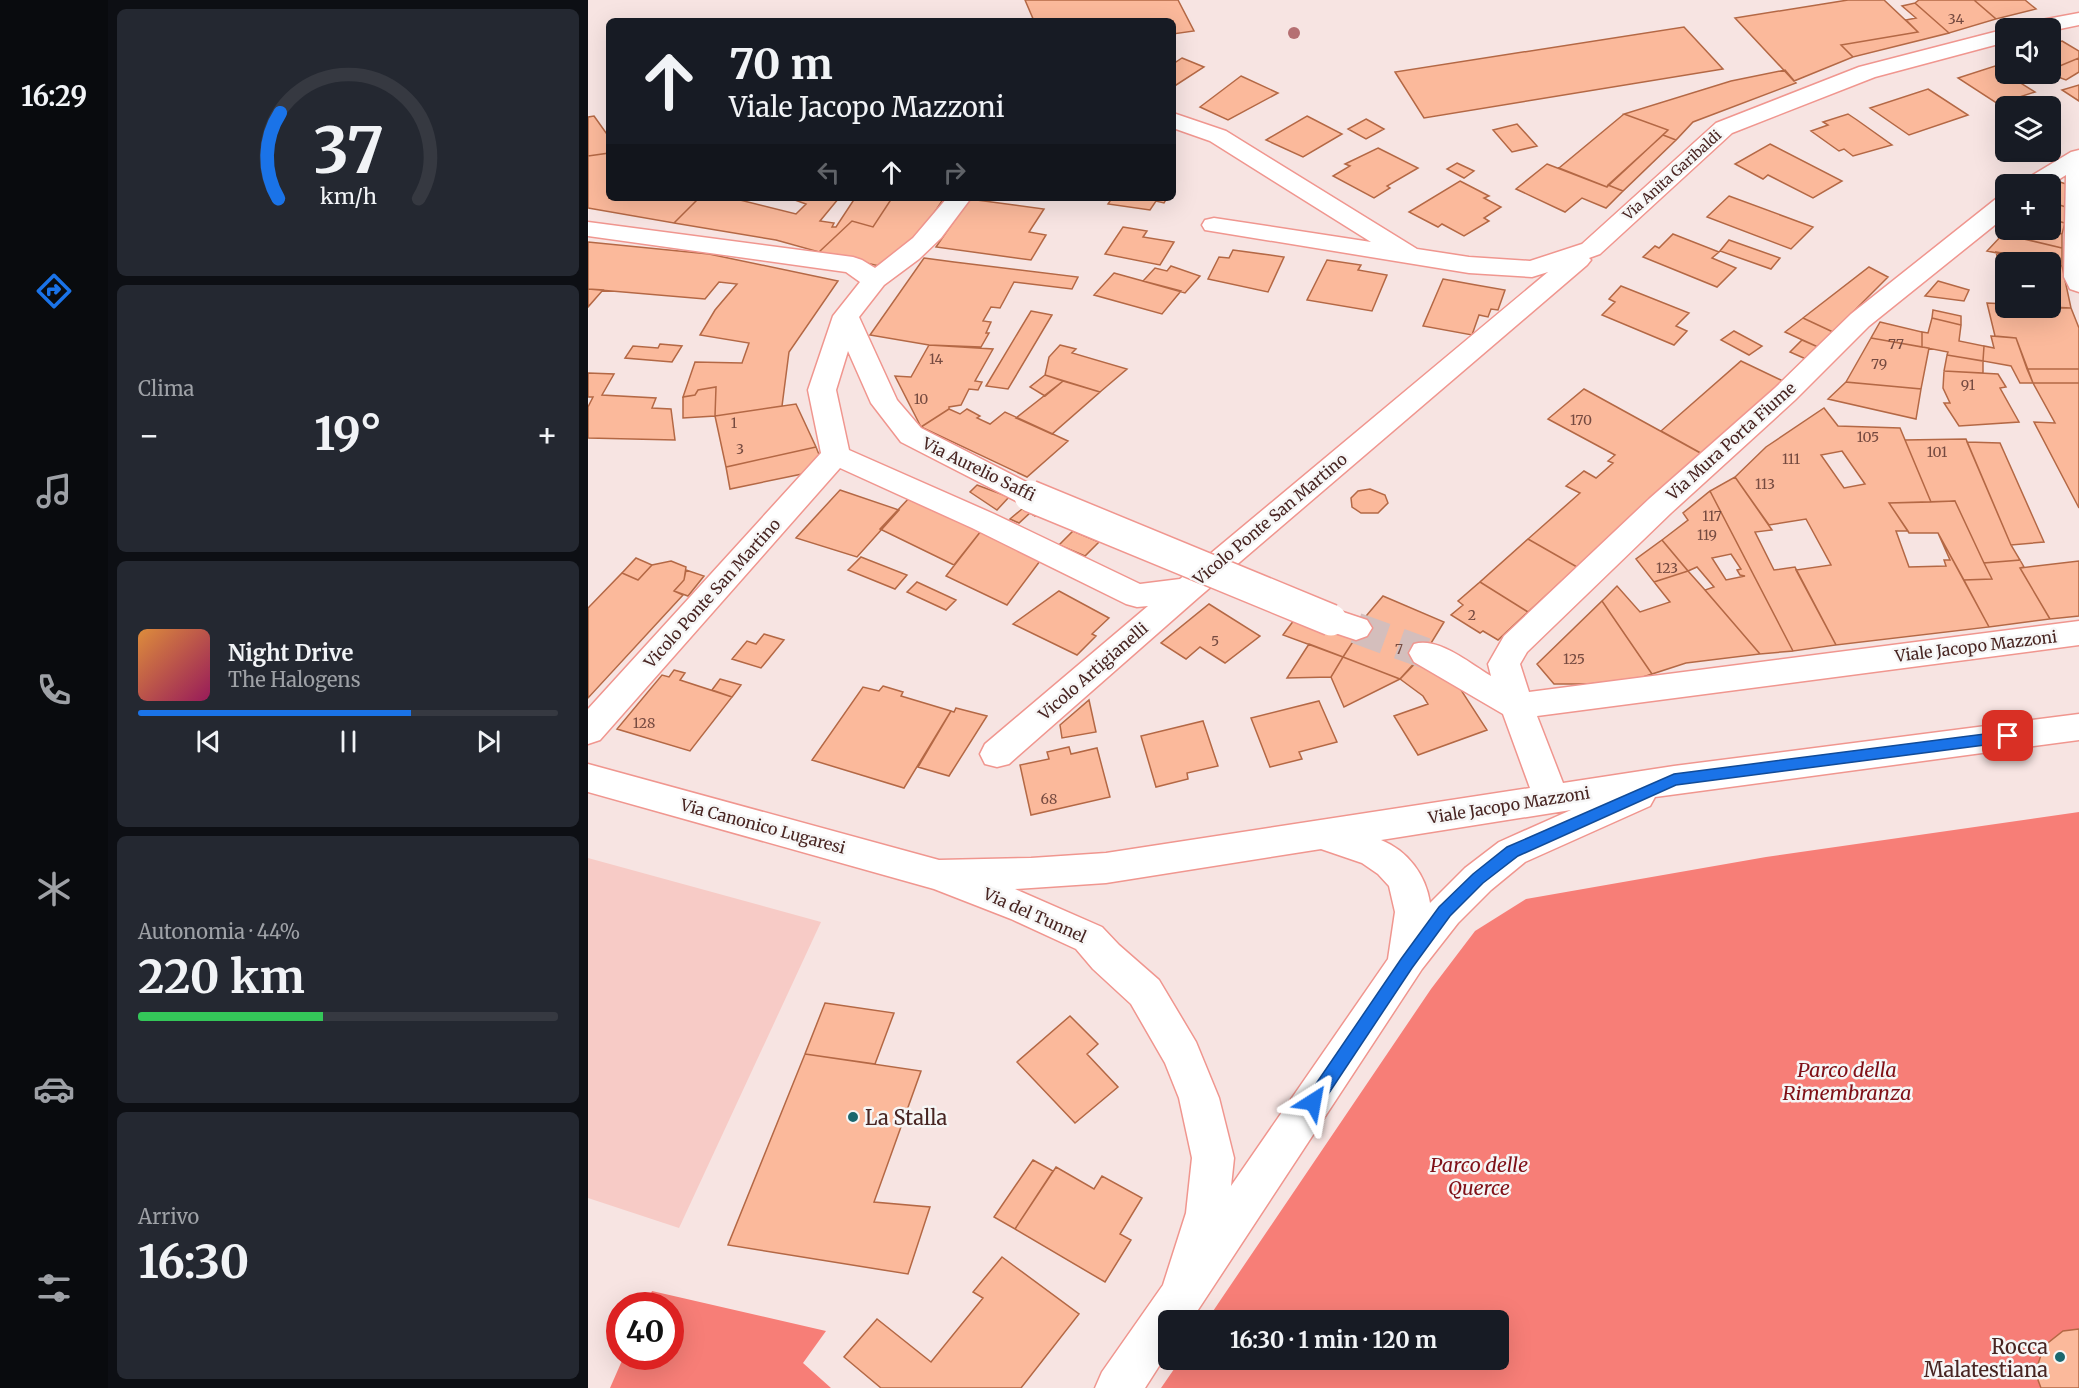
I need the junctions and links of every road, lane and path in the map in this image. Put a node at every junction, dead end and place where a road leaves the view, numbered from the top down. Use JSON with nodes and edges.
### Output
{"nodes":[{"id":1,"x":2063,"y":0,"type":"edge"},
{"id":2,"x":2079,"y":14,"type":"edge"},
{"id":3,"x":2079,"y":19,"type":"edge"},
{"id":4,"x":2061,"y":23,"type":"edge"},
{"id":5,"x":1995,"y":37,"type":"edge"},
{"id":6,"x":1176,"y":121,"type":"edge"},
{"id":7,"x":2079,"y":158,"type":"edge"},
{"id":8,"x":2052,"y":174,"type":"edge"},
{"id":9,"x":957,"y":201,"type":"edge"},
{"id":10,"x":1995,"y":211,"type":"edge"},
{"id":11,"x":1214,"y":225,"type":"dead end"},
{"id":12,"x":588,"y":229,"type":"edge"},
{"id":13,"x":1591,"y":249,"type":"junction"},
{"id":14,"x":1410,"y":256,"type":"junction"},
{"id":15,"x":875,"y":280,"type":"junction"},
{"id":16,"x":2079,"y":284,"type":"edge"},
{"id":17,"x":846,"y":316,"type":"junction"},
{"id":18,"x":837,"y":455,"type":"junction"},
{"id":19,"x":1188,"y":589,"type":"junction"},
{"id":20,"x":1344,"y":624,"type":"tunnel mouth"},
{"id":21,"x":2079,"y":633,"type":"edge"},
{"id":22,"x":1425,"y":652,"type":"tunnel mouth"},
{"id":23,"x":1517,"y":706,"type":"junction"},
{"id":24,"x":2079,"y":727,"type":"edge"},
{"id":25,"x":588,"y":732,"type":"edge"},
{"id":26,"x":997,"y":754,"type":"dead end"},
{"id":27,"x":588,"y":778,"type":"edge"},
{"id":28,"x":1674,"y":780,"type":"junction"},
{"id":29,"x":1551,"y":798,"type":"junction"},
{"id":30,"x":1320,"y":835,"type":"junction"},
{"id":31,"x":939,"y":874,"type":"junction"},
{"id":32,"x":1406,"y":964,"type":"junction"},
{"id":33,"x":1179,"y":1301,"type":"junction"},
{"id":34,"x":1118,"y":1388,"type":"edge"}],
"edges":[{"from":1,"to":2,"type":"street"},
{"from":3,"to":4,"type":"street"},
{"from":5,"to":13,"type":"street","name":"Via Anita Garibaldi"},
{"from":6,"to":14,"type":"street","name":"Via Anita Garibaldi"},
{"from":7,"to":8,"type":"street"},
{"from":7,"to":16,"type":"street"},
{"from":9,"to":15,"type":"street"},
{"from":10,"to":23,"type":"street","name":"Via Mura Porta Fiume"},
{"from":11,"to":14,"type":"street","name":"Via Anita Garibaldi"},
{"from":12,"to":15,"type":"street"},
{"from":13,"to":14,"type":"street","name":"Via Anita Garibaldi"},
{"from":13,"to":19,"type":"street","name":"Vicolo Ponte San Martino"},
{"from":15,"to":17,"type":"street"},
{"from":17,"to":18,"type":"street"},
{"from":17,"to":20,"type":"street","name":"Via Aurelio Saffi","bridge":true},
{"from":18,"to":19,"type":"street","name":"Vicolo Ponte San Martino"},
{"from":18,"to":25,"type":"street","name":"Vicolo Ponte San Martino"},
{"from":19,"to":26,"type":"street","name":"Vicolo Artigianelli"},
{"from":21,"to":23,"type":"street","name":"Viale Jacopo Mazzoni"},
{"from":22,"to":23,"type":"street"},
{"from":23,"to":29,"type":"street"},
{"from":24,"to":28,"type":"street","name":"Viale Jacopo Mazzoni"},
{"from":27,"to":31,"type":"street","name":"Via Canonico Lugaresi"},
{"from":28,"to":29,"type":"street","name":"Viale Jacopo Mazzoni"},
{"from":28,"to":32,"type":"street","name":"Via del Tunnel"},
{"from":29,"to":30,"type":"street","name":"Viale Jacopo Mazzoni"},
{"from":30,"to":31,"type":"street","name":"Viale Jacopo Mazzoni"},
{"from":30,"to":32,"type":"street","name":"Via del Tunnel"},
{"from":31,"to":33,"type":"street","name":"Via del Tunnel"},
{"from":32,"to":33,"type":"street","name":"Via del Tunnel"},
{"from":33,"to":34,"type":"street","name":"Via del Tunnel"}]}
